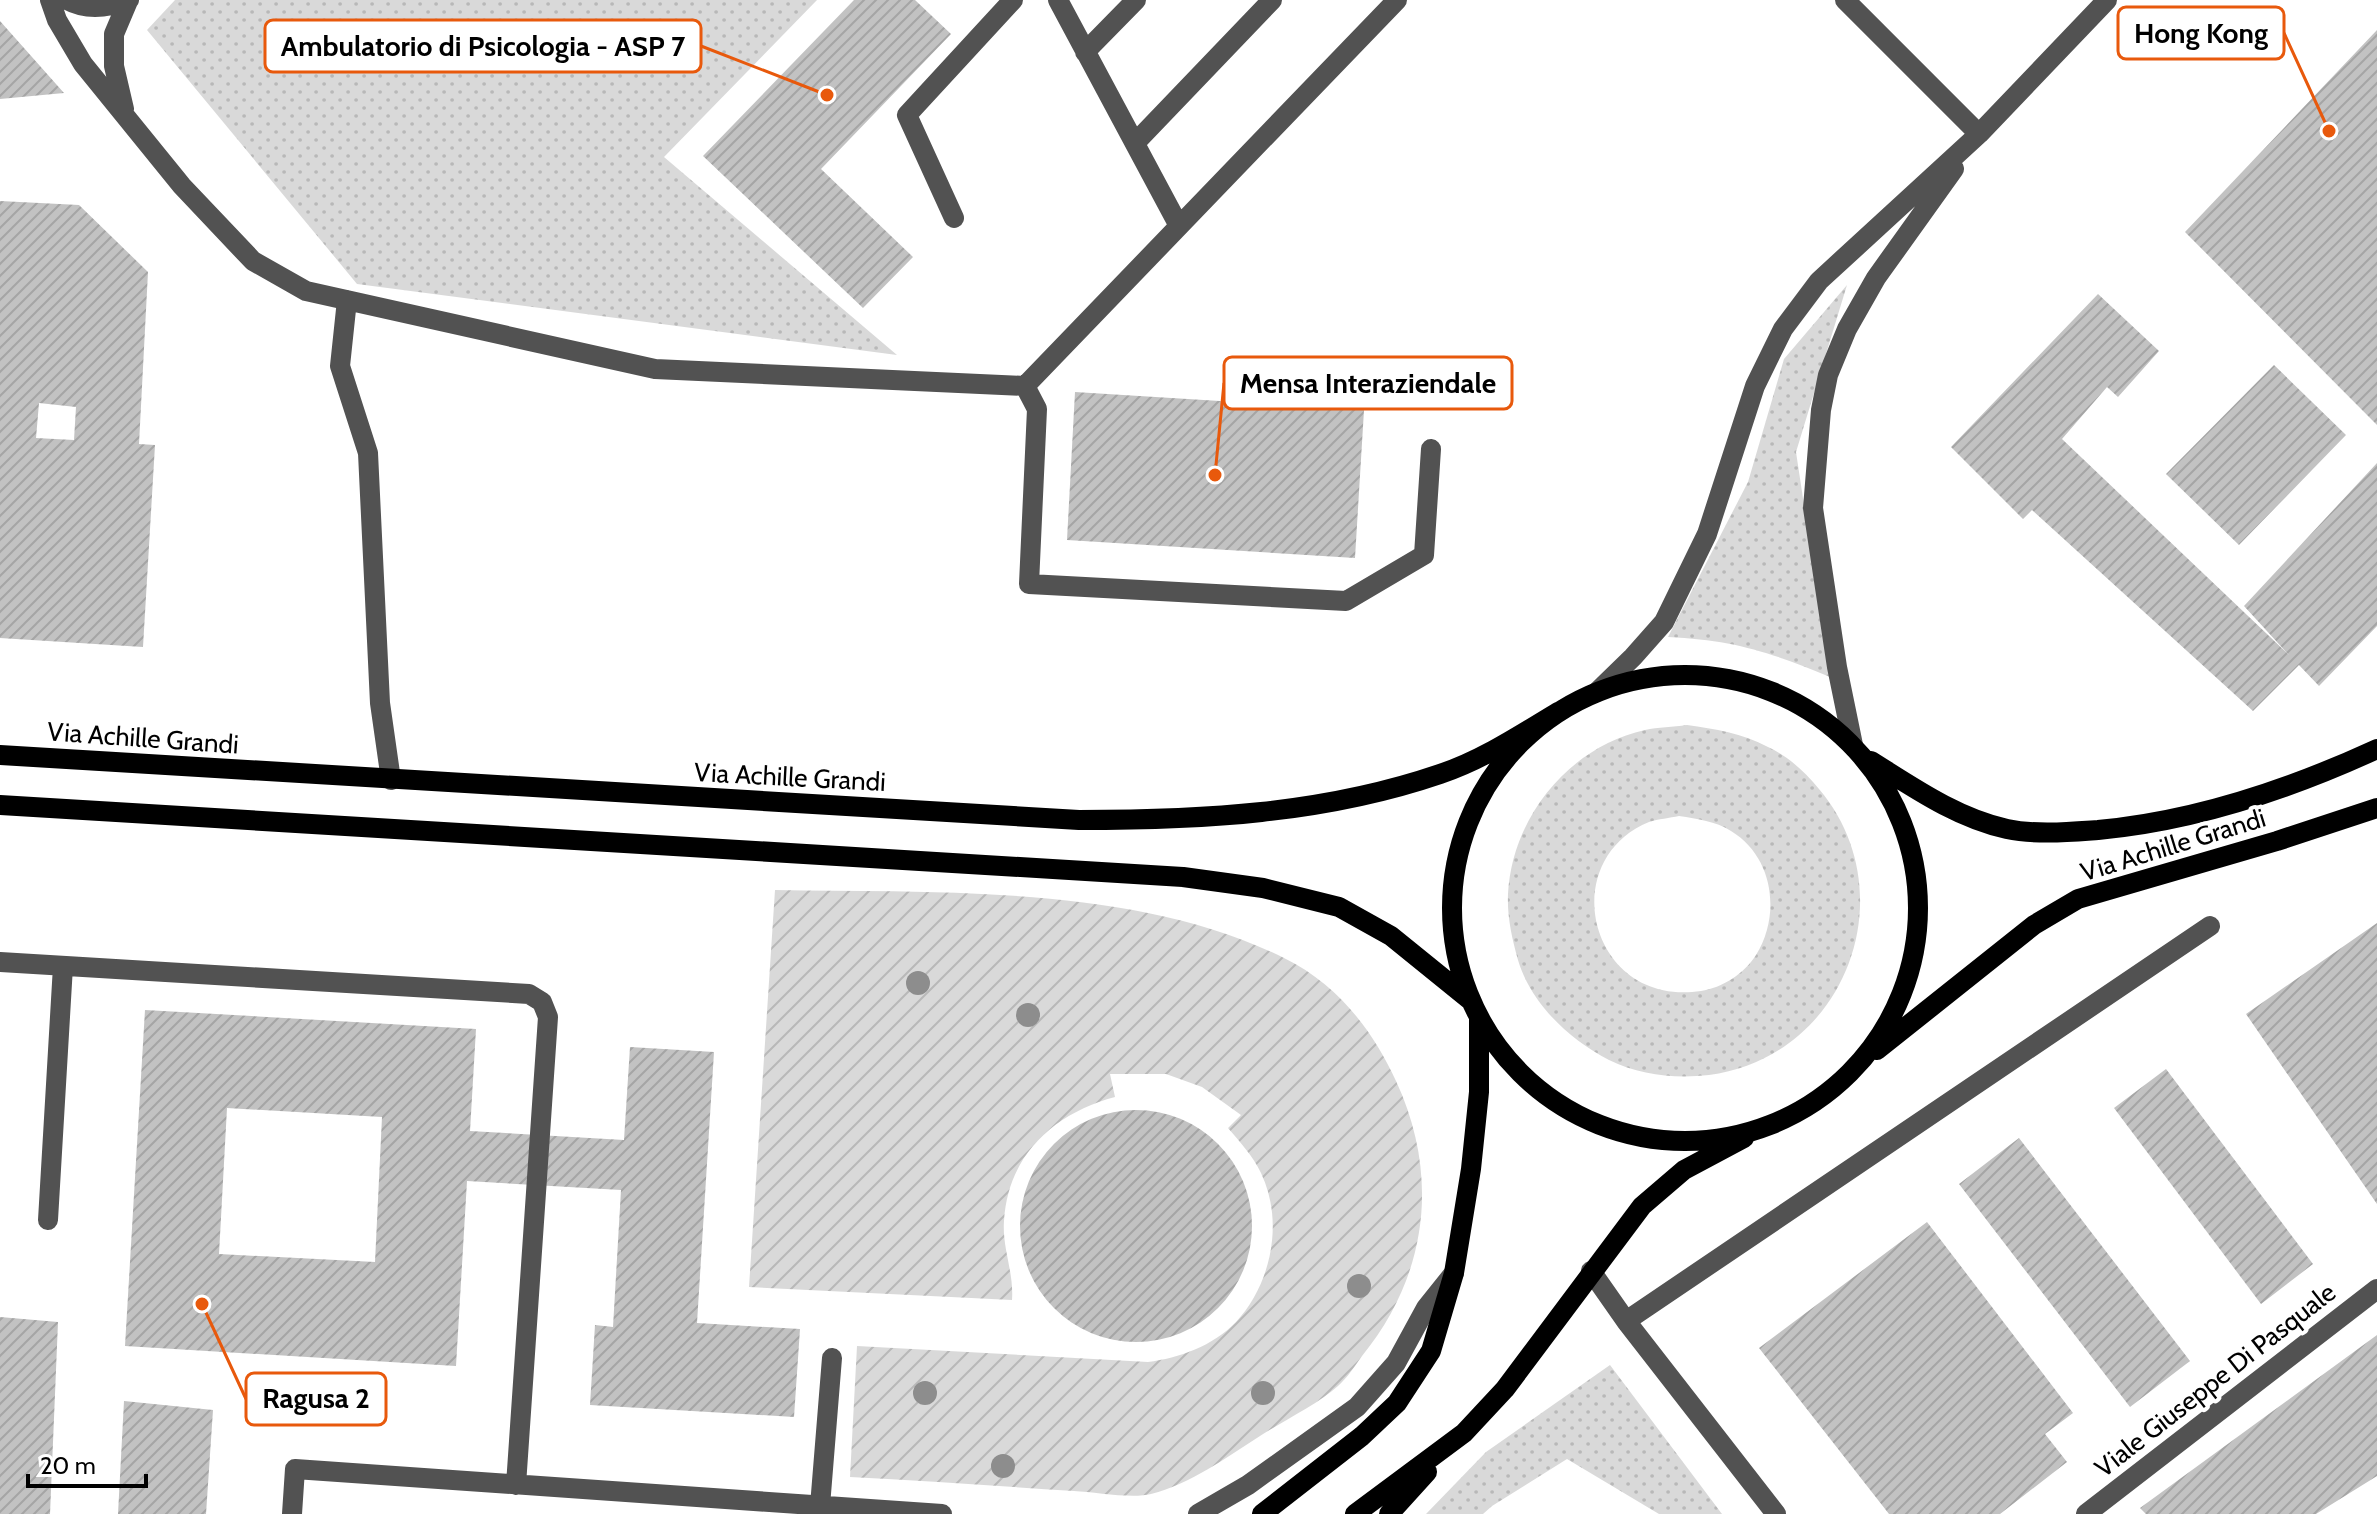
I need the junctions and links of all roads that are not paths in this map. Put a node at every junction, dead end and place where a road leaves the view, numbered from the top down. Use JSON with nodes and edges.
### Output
{"nodes":[{"id":1,"x":50,"y":0,"type":"edge"},
{"id":2,"x":67,"y":0,"type":"edge"},
{"id":3,"x":129,"y":0,"type":"edge"},
{"id":4,"x":1013,"y":0,"type":"edge"},
{"id":5,"x":1058,"y":0,"type":"edge"},
{"id":6,"x":1136,"y":0,"type":"edge"},
{"id":7,"x":1272,"y":0,"type":"edge"},
{"id":8,"x":1397,"y":0,"type":"edge"},
{"id":9,"x":1845,"y":0,"type":"edge"},
{"id":10,"x":2107,"y":0,"type":"edge"},
{"id":11,"x":1085,"y":52,"type":"junction"},
{"id":12,"x":126,"y":116,"type":"junction"},
{"id":13,"x":1979,"y":134,"type":"junction"},
{"id":14,"x":1135,"y":143,"type":"junction"},
{"id":15,"x":954,"y":218,"type":"dead end"},
{"id":16,"x":1179,"y":226,"type":"junction"},
{"id":17,"x":347,"y":300,"type":"junction"},
{"id":18,"x":1025,"y":386,"type":"junction"},
{"id":19,"x":1431,"y":449,"type":"dead end"},
{"id":20,"x":1597,"y":692,"type":"junction"},
{"id":21,"x":1558,"y":712,"type":"junction"},
{"id":22,"x":2377,"y":749,"type":"edge"},
{"id":23,"x":1858,"y":751,"type":"junction"},
{"id":24,"x":0,"y":755,"type":"edge"},
{"id":25,"x":391,"y":780,"type":"junction"},
{"id":26,"x":0,"y":805,"type":"edge"},
{"id":27,"x":2377,"y":808,"type":"edge"},
{"id":28,"x":2210,"y":926,"type":"dead end"},
{"id":29,"x":0,"y":962,"type":"edge"},
{"id":30,"x":63,"y":966,"type":"junction"},
{"id":31,"x":1475,"y":1009,"type":"junction"},
{"id":32,"x":1846,"y":1076,"type":"junction"},
{"id":33,"x":1771,"y":1124,"type":"junction"},
{"id":34,"x":48,"y":1220,"type":"dead end"},
{"id":35,"x":1591,"y":1271,"type":"junction"},
{"id":36,"x":1454,"y":1273,"type":"junction"},
{"id":37,"x":2377,"y":1289,"type":"edge"},
{"id":38,"x":1626,"y":1321,"type":"junction"},
{"id":39,"x":832,"y":1358,"type":"dead end"},
{"id":40,"x":1464,"y":1433,"type":"junction"},
{"id":41,"x":516,"y":1485,"type":"junction"},
{"id":42,"x":820,"y":1506,"type":"junction"},
{"id":43,"x":772,"y":1508,"type":"edge"},
{"id":44,"x":292,"y":1514,"type":"edge"},
{"id":45,"x":942,"y":1514,"type":"edge"},
{"id":46,"x":1198,"y":1514,"type":"edge"},
{"id":47,"x":1262,"y":1514,"type":"edge"},
{"id":48,"x":1355,"y":1514,"type":"edge"},
{"id":49,"x":1389,"y":1514,"type":"edge"},
{"id":50,"x":1776,"y":1514,"type":"edge"},
{"id":51,"x":2086,"y":1514,"type":"edge"}],
"edges":[{"from":1,"to":12,"type":"street"},
{"from":2,"to":3,"type":"street"},
{"from":3,"to":12,"type":"street"},
{"from":4,"to":15,"type":"street"},
{"from":5,"to":11,"type":"street"},
{"from":6,"to":11,"type":"street"},
{"from":7,"to":14,"type":"street"},
{"from":8,"to":16,"type":"street"},
{"from":9,"to":13,"type":"street"},
{"from":10,"to":13,"type":"street"},
{"from":11,"to":14,"type":"street"},
{"from":12,"to":17,"type":"street"},
{"from":13,"to":20,"type":"street"},
{"from":13,"to":23,"type":"street"},
{"from":14,"to":16,"type":"street"},
{"from":16,"to":18,"type":"street"},
{"from":17,"to":18,"type":"street"},
{"from":17,"to":25,"type":"street"},
{"from":18,"to":19,"type":"street"},
{"from":20,"to":21,"type":"main road"},
{"from":20,"to":23,"type":"main road"},
{"from":21,"to":25,"type":"main road","name":"Via Achille Grandi"},
{"from":21,"to":31,"type":"main road"},
{"from":22,"to":23,"type":"main road","name":"Via Achille Grandi"},
{"from":23,"to":32,"type":"main road"},
{"from":24,"to":25,"type":"main road","name":"Via Achille Grandi"},
{"from":26,"to":31,"type":"main road"},
{"from":27,"to":32,"type":"main road","name":"Via Achille Grandi"},
{"from":28,"to":38,"type":"street"},
{"from":29,"to":30,"type":"street"},
{"from":30,"to":34,"type":"street"},
{"from":30,"to":41,"type":"street"},
{"from":31,"to":33,"type":"main road"},
{"from":31,"to":36,"type":"main road"},
{"from":32,"to":33,"type":"main road"},
{"from":33,"to":35,"type":"main road"},
{"from":35,"to":38,"type":"street"},
{"from":35,"to":40,"type":"main road"},
{"from":36,"to":46,"type":"street"},
{"from":36,"to":47,"type":"main road"},
{"from":37,"to":51,"type":"street","name":"Viale Giuseppe Di Pasquale"},
{"from":38,"to":50,"type":"street"},
{"from":39,"to":42,"type":"street"},
{"from":40,"to":48,"type":"main road"},
{"from":40,"to":49,"type":"main road"},
{"from":41,"to":43,"type":"street"},
{"from":41,"to":44,"type":"street"},
{"from":42,"to":43,"type":"street"},
{"from":42,"to":45,"type":"street"}]}
